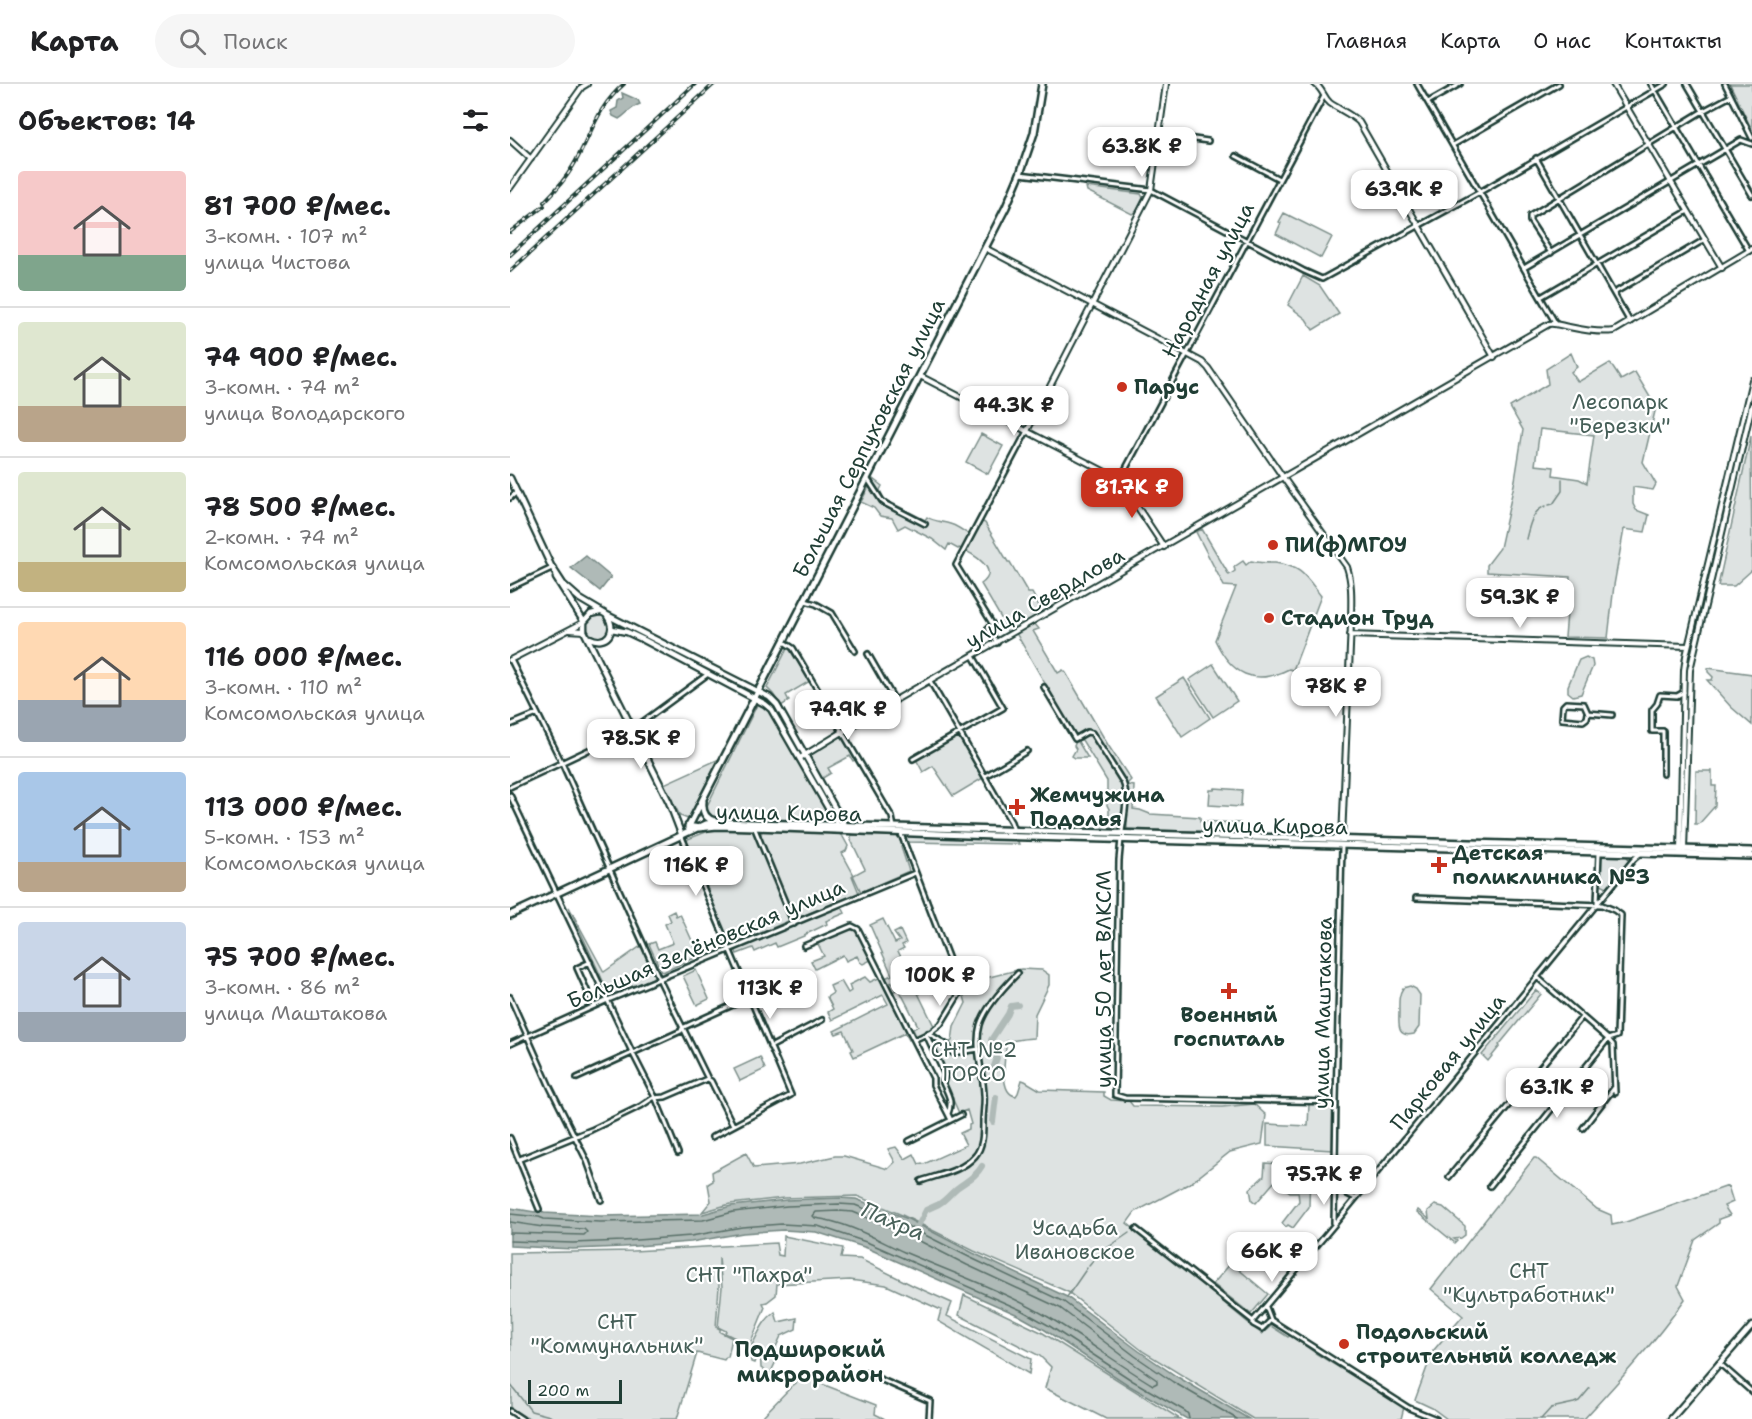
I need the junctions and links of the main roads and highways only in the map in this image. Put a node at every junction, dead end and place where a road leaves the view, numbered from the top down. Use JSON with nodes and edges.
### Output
{"nodes":[{"id":1,"x":1042,"y":84,"type":"edge"},
{"id":2,"x":511,"y":481,"type":"edge"},
{"id":3,"x":552,"y":568,"type":"junction"},
{"id":4,"x":605,"y":614,"type":"junction"},
{"id":5,"x":584,"y":622,"type":"junction"},
{"id":6,"x":612,"y":629,"type":"junction"},
{"id":7,"x":586,"y":633,"type":"junction"},
{"id":8,"x":759,"y":691,"type":"junction"},
{"id":9,"x":755,"y":698,"type":"junction"},
{"id":10,"x":703,"y":798,"type":"junction"},
{"id":11,"x":676,"y":819,"type":"junction"},
{"id":12,"x":717,"y":822,"type":"junction"},
{"id":13,"x":688,"y":826,"type":"junction"},
{"id":14,"x":843,"y":827,"type":"junction"},
{"id":15,"x":699,"y":828,"type":"junction"},
{"id":16,"x":969,"y":832,"type":"junction"},
{"id":17,"x":1022,"y":834,"type":"junction"},
{"id":18,"x":682,"y":837,"type":"junction"},
{"id":19,"x":1599,"y":849,"type":"junction"},
{"id":20,"x":1682,"y":851,"type":"junction"},
{"id":21,"x":1752,"y":851,"type":"edge"},
{"id":22,"x":1752,"y":856,"type":"edge"},
{"id":23,"x":510,"y":915,"type":"edge"},
{"id":24,"x":1752,"y":1326,"type":"edge"},
{"id":25,"x":1671,"y":1419,"type":"edge"}],
"edges":[{"from":1,"to":8,"type":"main road","name":"Большая Серпуховская улица"},
{"from":2,"to":3,"type":"main road"},
{"from":3,"to":4,"type":"main road"},
{"from":3,"to":5,"type":"main road"},
{"from":4,"to":5,"type":"main road"},
{"from":4,"to":6,"type":"main road"},
{"from":4,"to":8,"type":"main road"},
{"from":5,"to":7,"type":"main road"},
{"from":6,"to":7,"type":"main road"},
{"from":6,"to":9,"type":"main road"},
{"from":7,"to":11,"type":"main road"},
{"from":8,"to":9,"type":"main road","name":"Большая Серпуховская улица"},
{"from":8,"to":14,"type":"main road"},
{"from":9,"to":10,"type":"main road","name":"Большая Серпуховская улица"},
{"from":9,"to":14,"type":"main road"},
{"from":10,"to":12,"type":"main road"},
{"from":10,"to":13,"type":"main road","name":"Большая Серпуховская улица"},
{"from":11,"to":13,"type":"main road"},
{"from":11,"to":18,"type":"main road"},
{"from":12,"to":14,"type":"main road","name":"улица Кирова"},
{"from":12,"to":15,"type":"main road","name":"улица Кирова"},
{"from":13,"to":15,"type":"main road"},
{"from":13,"to":18,"type":"main road","name":"Большая Серпуховская улица"},
{"from":14,"to":15,"type":"main road","name":"улица Кирова"},
{"from":14,"to":16,"type":"main road","name":"улица Кирова"},
{"from":15,"to":18,"type":"main road"},
{"from":16,"to":17,"type":"main road","name":"улица Кирова"},
{"from":16,"to":17,"type":"main road","name":"улица Кирова"},
{"from":17,"to":19,"type":"main road","name":"улица Кирова"},
{"from":18,"to":23,"type":"main road"},
{"from":19,"to":20,"type":"main road","name":"улица Кирова"},
{"from":19,"to":20,"type":"main road","name":"улица Кирова"},
{"from":20,"to":21,"type":"main road","name":"улица Кирова"},
{"from":20,"to":22,"type":"main road","name":"улица Кирова"},
{"from":24,"to":25,"type":"main road"}]}
